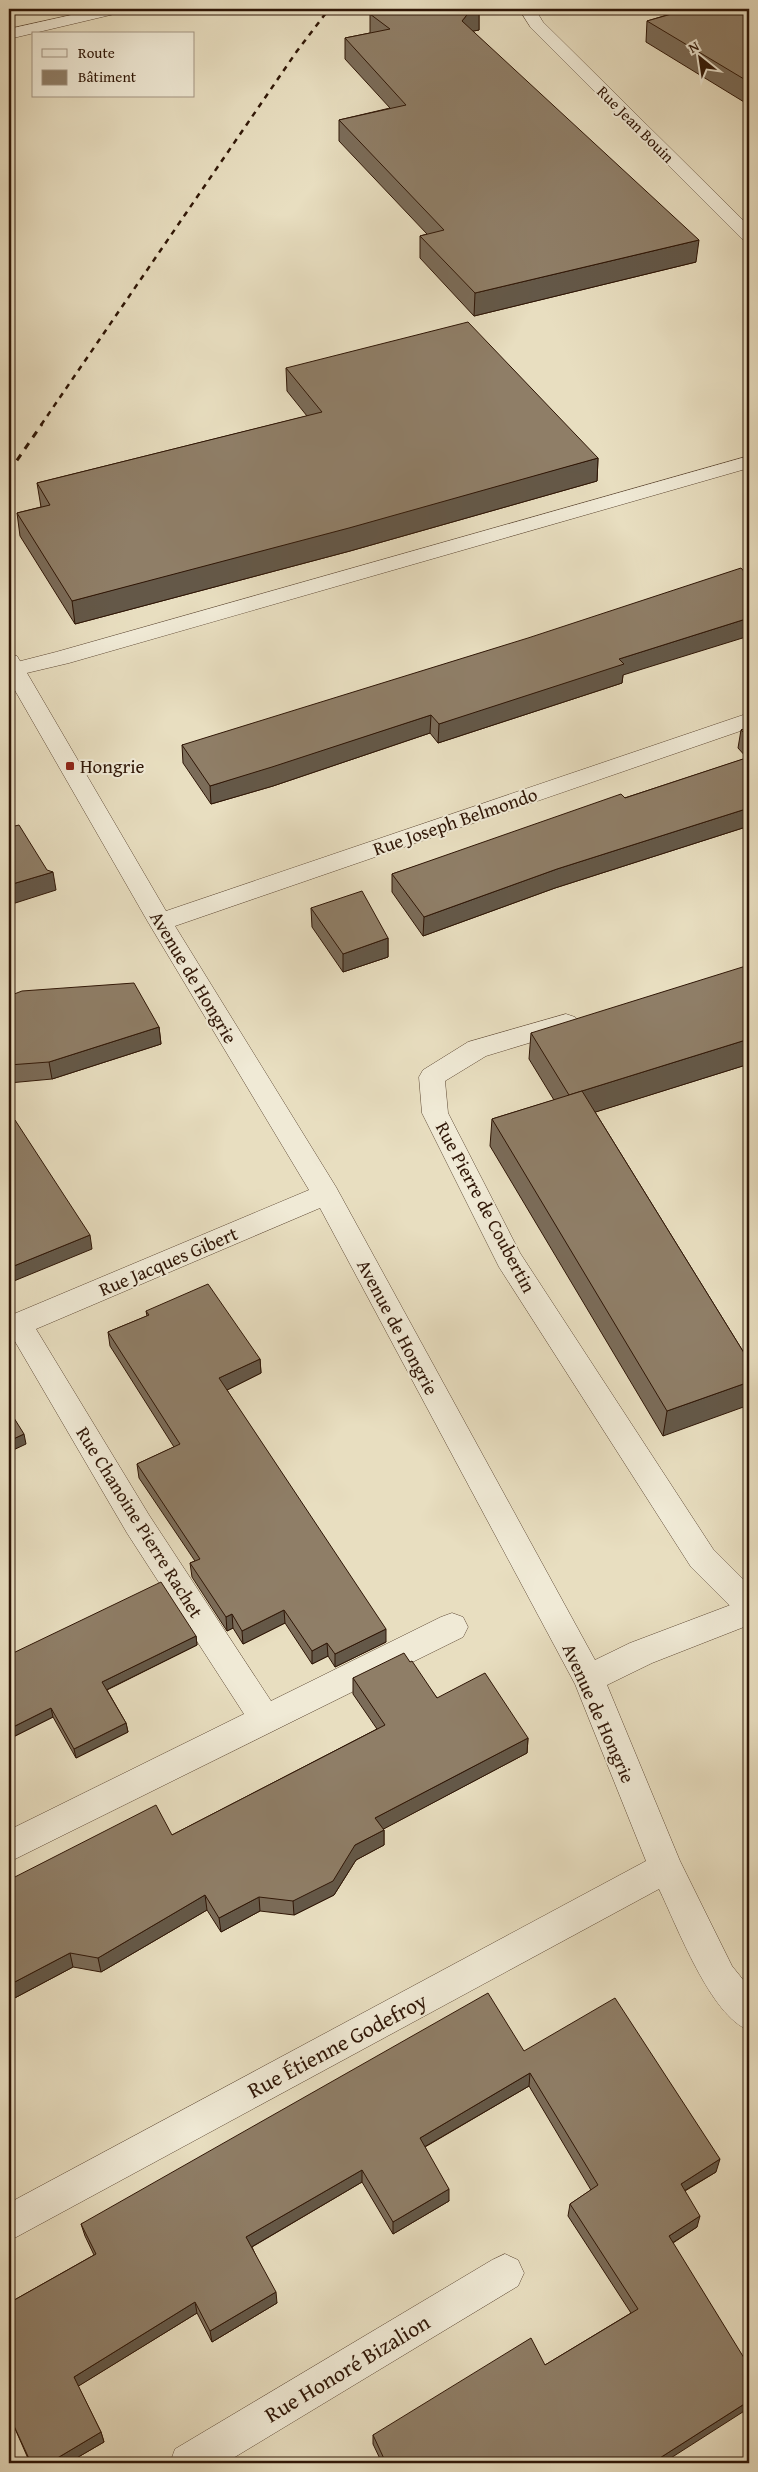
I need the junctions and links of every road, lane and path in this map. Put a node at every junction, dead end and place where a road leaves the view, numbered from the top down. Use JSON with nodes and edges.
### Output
{"nodes":[{"id":1,"x":117,"y":9,"type":"edge"},
{"id":2,"x":527,"y":9,"type":"edge"},
{"id":3,"x":9,"y":34,"type":"edge"},
{"id":4,"x":749,"y":236,"type":"edge"},
{"id":5,"x":749,"y":462,"type":"edge"},
{"id":6,"x":11,"y":665,"type":"edge"},
{"id":7,"x":749,"y":720,"type":"edge"},
{"id":8,"x":160,"y":922,"type":"junction"},
{"id":9,"x":590,"y":1016,"type":"edge"},
{"id":10,"x":326,"y":1194,"type":"junction"},
{"id":11,"x":14,"y":1326,"type":"edge"},
{"id":12,"x":749,"y":1606,"type":"edge"},
{"id":13,"x":749,"y":1611,"type":"edge"},
{"id":14,"x":452,"y":1627,"type":"dead end"},
{"id":15,"x":588,"y":1679,"type":"junction"},
{"id":16,"x":265,"y":1719,"type":"junction"},
{"id":17,"x":9,"y":1847,"type":"edge"},
{"id":18,"x":666,"y":1868,"type":"junction"},
{"id":19,"x":749,"y":2013,"type":"edge"},
{"id":20,"x":9,"y":2222,"type":"edge"},
{"id":21,"x":506,"y":2273,"type":"dead end"},
{"id":22,"x":190,"y":2463,"type":"edge"}],
"edges":[{"from":1,"to":3,"type":"street"},
{"from":2,"to":4,"type":"street","name":"Rue Jean Bouin"},
{"from":5,"to":6,"type":"street"},
{"from":6,"to":8,"type":"street","name":"Avenue de Hongrie"},
{"from":7,"to":8,"type":"street","name":"Rue Joseph Belmondo"},
{"from":8,"to":10,"type":"street","name":"Avenue de Hongrie"},
{"from":9,"to":12,"type":"street","name":"Rue Pierre de Coubertin"},
{"from":10,"to":11,"type":"street","name":"Rue Jacques Gibert"},
{"from":10,"to":15,"type":"street","name":"Avenue de Hongrie"},
{"from":11,"to":16,"type":"street","name":"Rue Chanoine Pierre Rachet"},
{"from":13,"to":15,"type":"street"},
{"from":14,"to":16,"type":"street"},
{"from":15,"to":18,"type":"street","name":"Avenue de Hongrie"},
{"from":16,"to":17,"type":"street"},
{"from":18,"to":19,"type":"street","name":"Avenue de Hongrie"},
{"from":18,"to":20,"type":"street","name":"Rue Étienne Godefroy"},
{"from":21,"to":22,"type":"street","name":"Rue Honoré Bizalion"}]}
